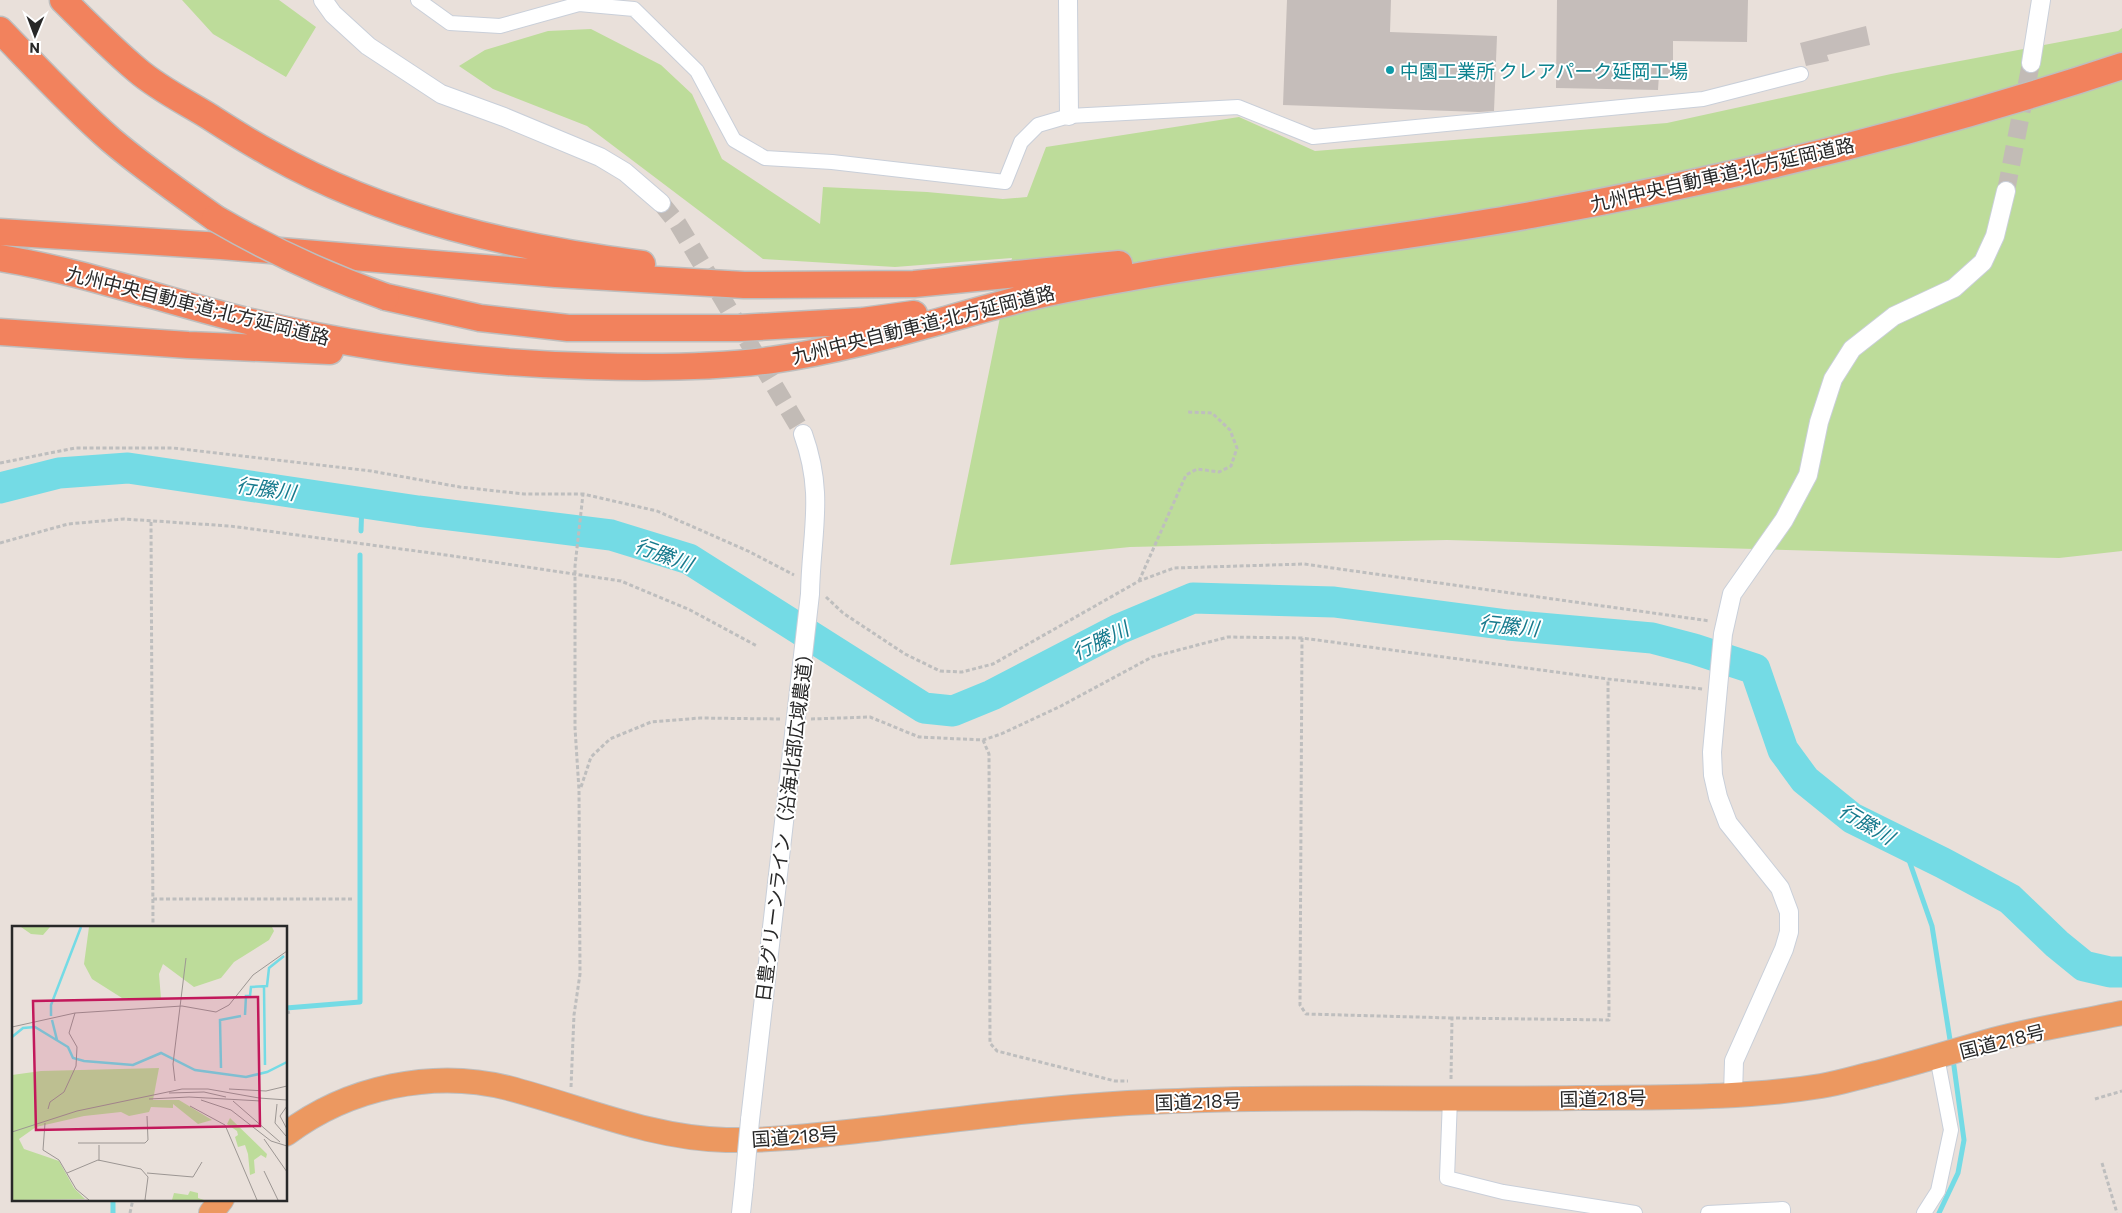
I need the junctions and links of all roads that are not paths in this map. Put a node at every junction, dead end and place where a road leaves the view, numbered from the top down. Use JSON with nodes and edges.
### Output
{"nodes":[{"id":1,"x":63,"y":0,"type":"edge"},
{"id":2,"x":75,"y":0,"type":"edge"},
{"id":3,"x":323,"y":0,"type":"edge"},
{"id":4,"x":418,"y":0,"type":"edge"},
{"id":5,"x":1068,"y":0,"type":"edge"},
{"id":6,"x":2041,"y":0,"type":"edge"},
{"id":7,"x":0,"y":30,"type":"edge"},
{"id":8,"x":2031,"y":64,"type":"tunnel mouth"},
{"id":9,"x":2122,"y":66,"type":"edge"},
{"id":10,"x":1801,"y":74,"type":"dead end"},
{"id":11,"x":196,"y":108,"type":"junction"},
{"id":12,"x":1069,"y":116,"type":"junction"},
{"id":13,"x":2006,"y":192,"type":"tunnel mouth"},
{"id":14,"x":661,"y":203,"type":"tunnel mouth"},
{"id":15,"x":0,"y":232,"type":"edge"},
{"id":16,"x":1314,"y":247,"type":"junction"},
{"id":17,"x":0,"y":258,"type":"edge"},
{"id":18,"x":1015,"y":273,"type":"junction"},
{"id":19,"x":1033,"y":296,"type":"junction"},
{"id":20,"x":0,"y":332,"type":"edge"},
{"id":21,"x":488,"y":361,"type":"junction"},
{"id":22,"x":803,"y":434,"type":"tunnel mouth"},
{"id":23,"x":2122,"y":1013,"type":"edge"},
{"id":24,"x":1940,"y":1056,"type":"junction"},
{"id":25,"x":1733,"y":1095,"type":"junction"},
{"id":26,"x":1450,"y":1099,"type":"junction"},
{"id":27,"x":288,"y":1133,"type":"edge"},
{"id":28,"x":221,"y":1200,"type":"edge"},
{"id":29,"x":212,"y":1213,"type":"edge"},
{"id":30,"x":741,"y":1213,"type":"edge"},
{"id":31,"x":1635,"y":1213,"type":"edge"},
{"id":32,"x":1708,"y":1213,"type":"edge"},
{"id":33,"x":1783,"y":1213,"type":"edge"},
{"id":34,"x":1924,"y":1213,"type":"edge"}],
"edges":[{"from":1,"to":11,"type":"highway"},
{"from":2,"to":11,"type":"highway"},
{"from":3,"to":14,"type":"street"},
{"from":4,"to":12,"type":"street"},
{"from":5,"to":12,"type":"street"},
{"from":6,"to":8,"type":"street"},
{"from":7,"to":19,"type":"highway","bridge":true},
{"from":9,"to":16,"type":"highway","name":"九州中央自動車道;北方延岡道路"},
{"from":10,"to":12,"type":"street"},
{"from":11,"to":18,"type":"highway"},
{"from":13,"to":25,"type":"street"},
{"from":15,"to":18,"type":"highway","name":"九州中央自動車道;北方延岡道路"},
{"from":16,"to":18,"type":"highway","name":"九州中央自動車道;北方延岡道路"},
{"from":16,"to":19,"type":"highway","name":"九州中央自動車道;北方延岡道路"},
{"from":17,"to":21,"type":"highway","name":"九州中央自動車道;北方延岡道路"},
{"from":19,"to":21,"type":"highway","name":"九州中央自動車道;北方延岡道路"},
{"from":20,"to":21,"type":"highway"},
{"from":22,"to":30,"type":"street","name":"日豊グリーンライン（沿海北部広域農道）","bridge":true},
{"from":23,"to":24,"type":"highway","name":"国道218号"},
{"from":24,"to":25,"type":"highway","name":"国道218号"},
{"from":24,"to":34,"type":"street"},
{"from":25,"to":26,"type":"highway","name":"国道218号"},
{"from":26,"to":27,"type":"highway","name":"国道218号"},
{"from":26,"to":31,"type":"street"},
{"from":28,"to":29,"type":"highway"},
{"from":32,"to":33,"type":"street"}]}
